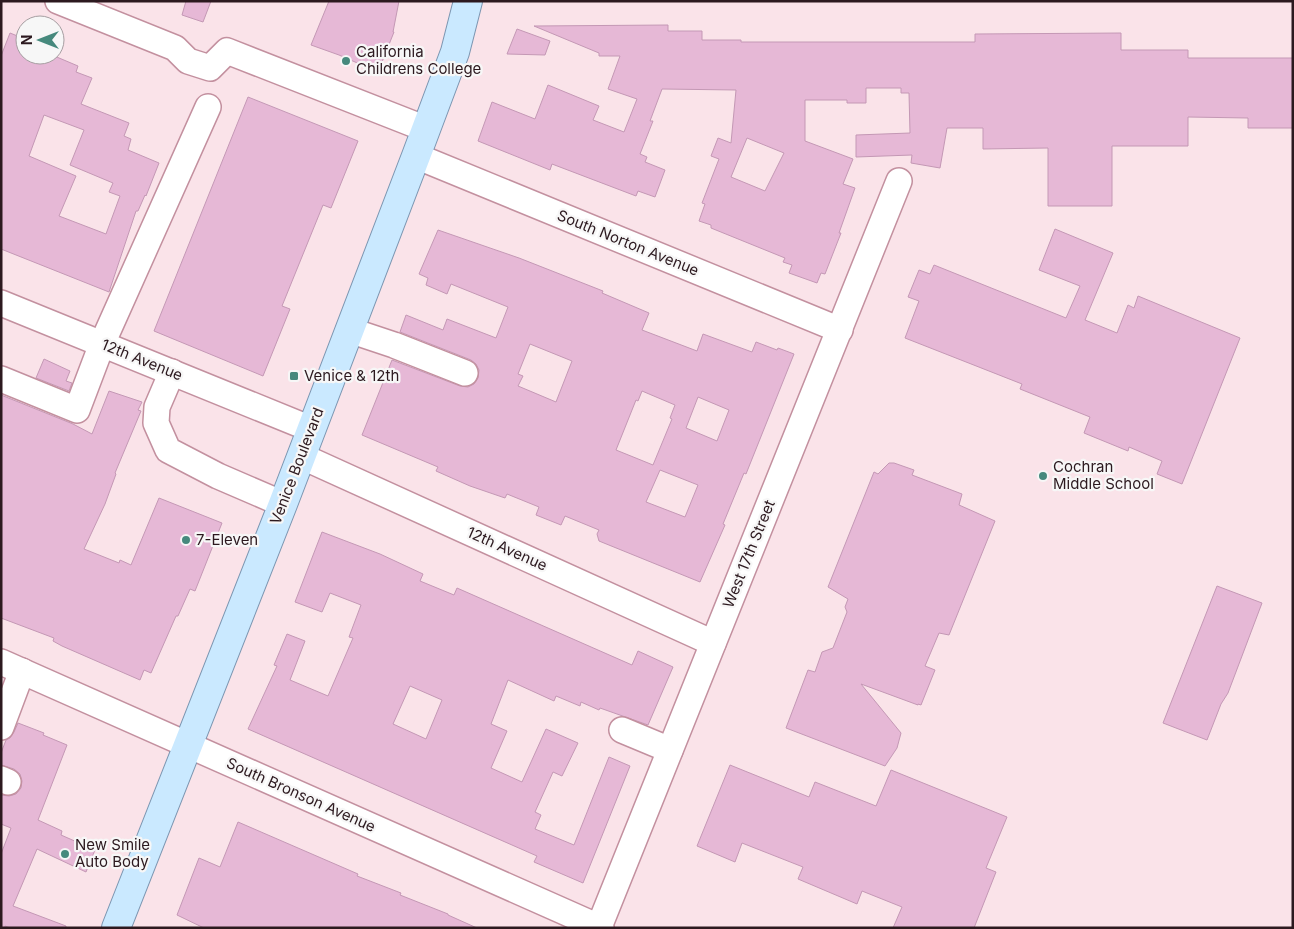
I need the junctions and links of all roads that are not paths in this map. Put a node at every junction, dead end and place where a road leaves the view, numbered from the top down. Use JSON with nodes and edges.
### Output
{"nodes":[{"id":1,"x":58,"y":1,"type":"edge"},
{"id":2,"x":468,"y":1,"type":"edge"},
{"id":3,"x":208,"y":107,"type":"dead end"},
{"id":4,"x":426,"y":129,"type":"junction"},
{"id":5,"x":416,"y":156,"type":"junction"},
{"id":6,"x":898,"y":180,"type":"dead end"},
{"id":7,"x":1,"y":303,"type":"edge"},
{"id":8,"x":349,"y":330,"type":"junction"},
{"id":9,"x":840,"y":330,"type":"junction"},
{"id":10,"x":102,"y":344,"type":"junction"},
{"id":11,"x":172,"y":372,"type":"junction"},
{"id":12,"x":464,"y":373,"type":"dead end"},
{"id":13,"x":1,"y":379,"type":"edge"},
{"id":14,"x":311,"y":429,"type":"junction"},
{"id":15,"x":301,"y":456,"type":"junction"},
{"id":16,"x":283,"y":504,"type":"junction"},
{"id":17,"x":713,"y":643,"type":"junction"},
{"id":18,"x":12,"y":667,"type":"edge"},
{"id":19,"x":1,"y":727,"type":"edge"},
{"id":20,"x":622,"y":730,"type":"dead end"},
{"id":21,"x":188,"y":746,"type":"junction"},
{"id":22,"x":670,"y":750,"type":"junction"},
{"id":23,"x":600,"y":927,"type":"edge"},
{"id":24,"x":116,"y":928,"type":"edge"}],
"edges":[{"from":1,"to":4,"type":"street"},
{"from":2,"to":4,"type":"main road","name":"Venice Boulevard"},
{"from":3,"to":10,"type":"street"},
{"from":4,"to":5,"type":"main road","name":"Venice Boulevard"},
{"from":5,"to":8,"type":"main road","name":"Venice Boulevard"},
{"from":5,"to":9,"type":"street","name":"South Norton Avenue"},
{"from":6,"to":9,"type":"street","name":"West 17th Street"},
{"from":7,"to":10,"type":"street","name":"12th Avenue"},
{"from":8,"to":12,"type":"street"},
{"from":8,"to":14,"type":"main road","name":"Venice Boulevard"},
{"from":9,"to":17,"type":"street","name":"West 17th Street"},
{"from":10,"to":11,"type":"street","name":"12th Avenue"},
{"from":10,"to":13,"type":"street"},
{"from":11,"to":14,"type":"street","name":"12th Avenue"},
{"from":11,"to":16,"type":"street"},
{"from":14,"to":15,"type":"main road","name":"Venice Boulevard"},
{"from":15,"to":16,"type":"main road","name":"Venice Boulevard"},
{"from":15,"to":17,"type":"street","name":"12th Avenue"},
{"from":16,"to":21,"type":"main road","name":"Venice Boulevard"},
{"from":17,"to":22,"type":"street","name":"West 17th Street"},
{"from":18,"to":19,"type":"street"},
{"from":18,"to":21,"type":"street","name":"South Bronson Avenue"},
{"from":20,"to":22,"type":"street"},
{"from":21,"to":23,"type":"street","name":"South Bronson Avenue"},
{"from":21,"to":24,"type":"main road","name":"Venice Boulevard"},
{"from":22,"to":23,"type":"street","name":"West 17th Street"}]}
